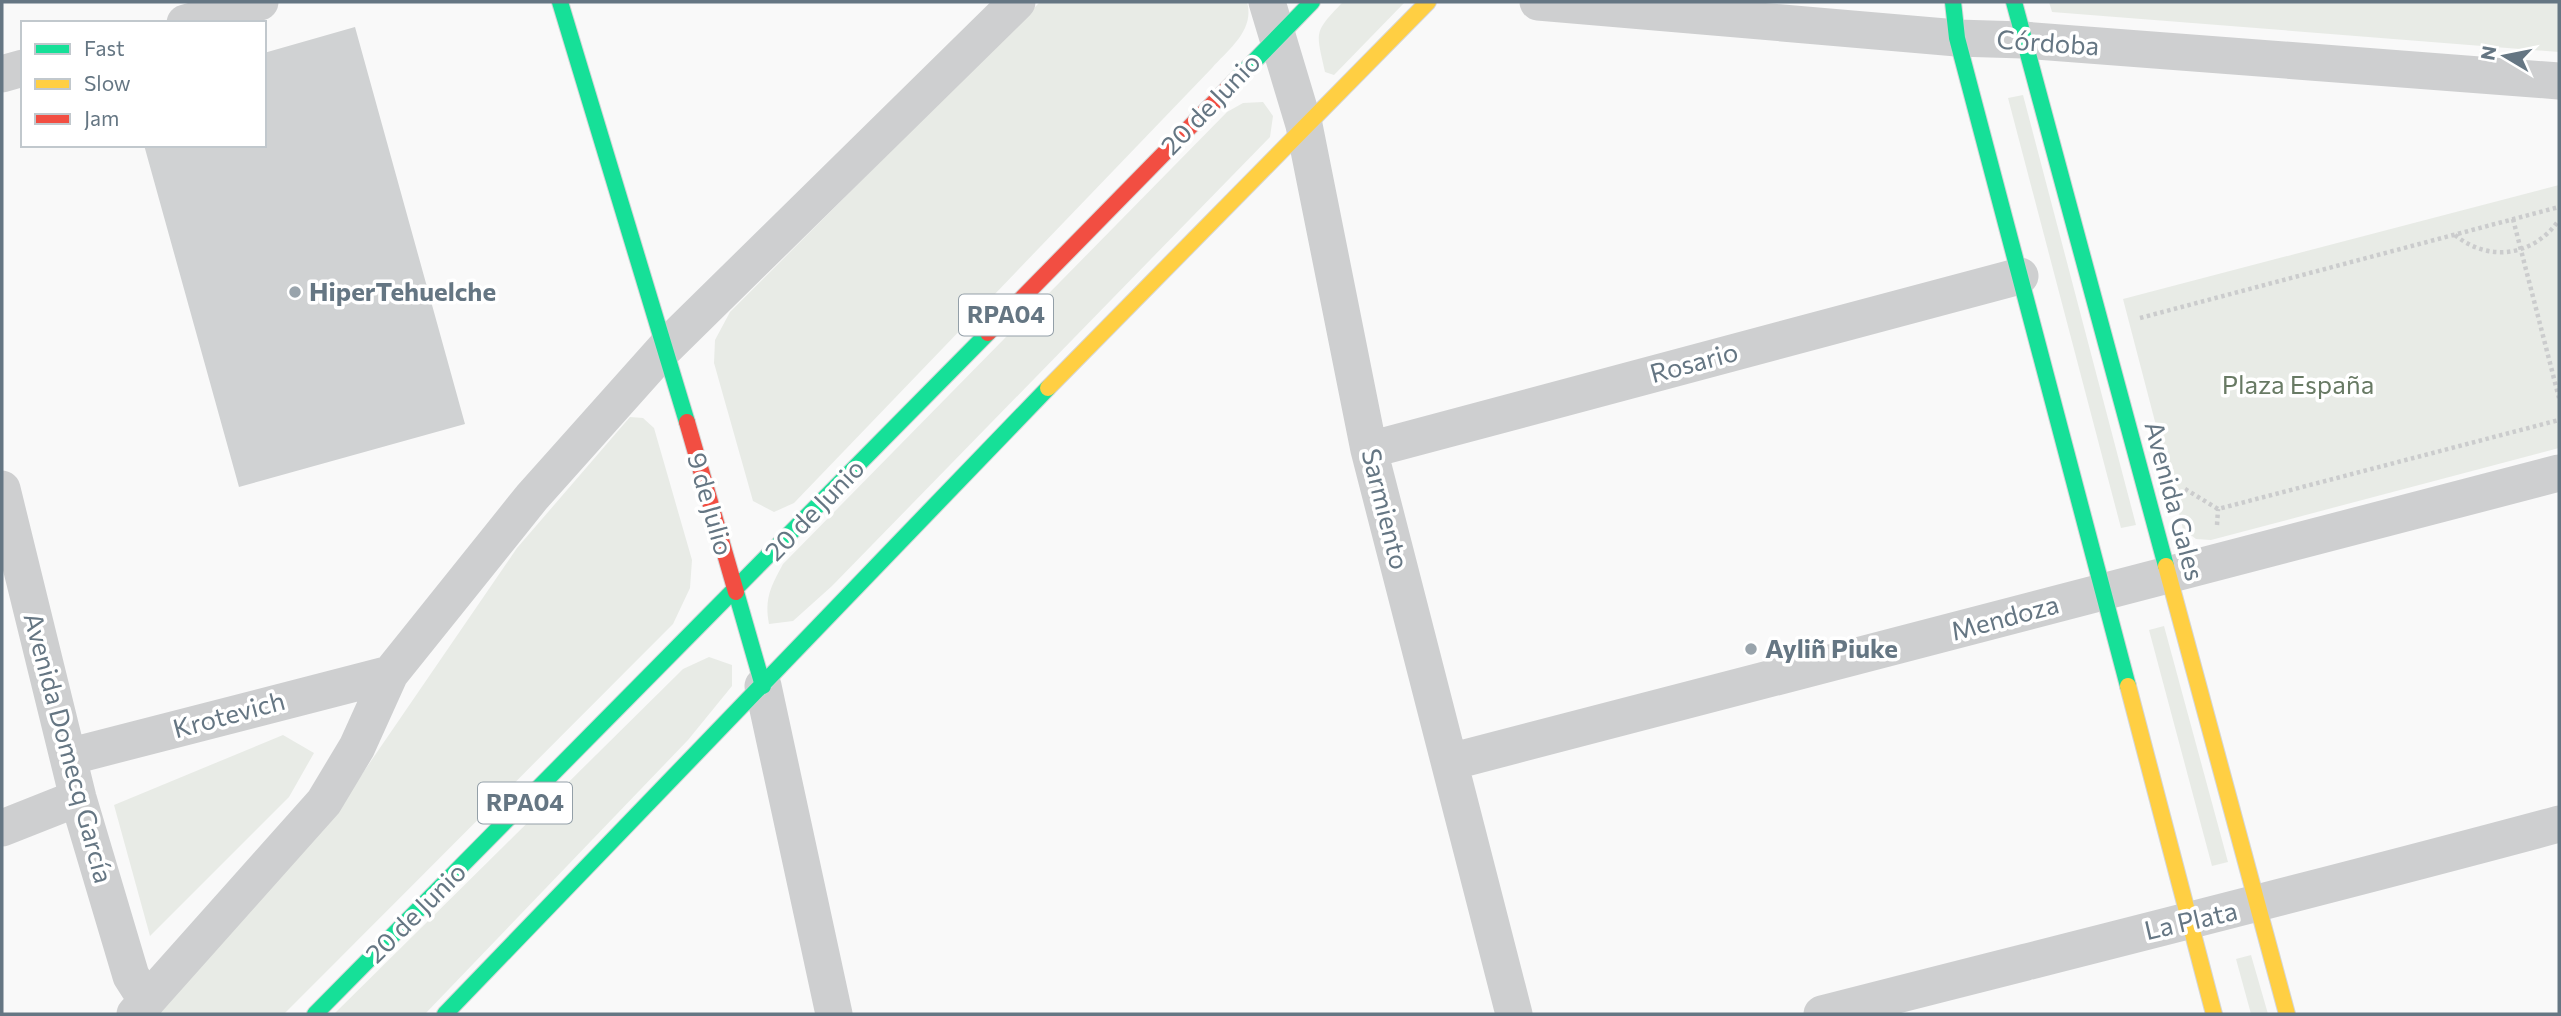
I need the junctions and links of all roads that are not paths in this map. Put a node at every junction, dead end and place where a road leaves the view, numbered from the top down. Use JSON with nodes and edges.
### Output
{"nodes":[{"id":1,"x":260,"y":2,"type":"edge"},
{"id":2,"x":560,"y":2,"type":"edge"},
{"id":3,"x":1017,"y":2,"type":"edge"},
{"id":4,"x":1267,"y":2,"type":"edge"},
{"id":5,"x":1312,"y":2,"type":"edge"},
{"id":6,"x":1429,"y":2,"type":"edge"},
{"id":7,"x":1538,"y":2,"type":"edge"},
{"id":8,"x":1953,"y":2,"type":"edge"},
{"id":9,"x":2014,"y":2,"type":"edge"},
{"id":10,"x":192,"y":21,"type":"edge"},
{"id":11,"x":1276,"y":38,"type":"junction"},
{"id":12,"x":1957,"y":38,"type":"junction"},
{"id":13,"x":2023,"y":40,"type":"junction"},
{"id":14,"x":21,"y":69,"type":"edge"},
{"id":15,"x":2,"y":74,"type":"edge"},
{"id":16,"x":2559,"y":81,"type":"edge"},
{"id":17,"x":1304,"y":125,"type":"junction"},
{"id":18,"x":2020,"y":276,"type":"junction"},
{"id":19,"x":666,"y":347,"type":"junction"},
{"id":20,"x":1369,"y":450,"type":"junction"},
{"id":21,"x":2559,"y":473,"type":"edge"},
{"id":22,"x":2,"y":489,"type":"edge"},
{"id":23,"x":11,"y":564,"type":"edge"},
{"id":24,"x":2169,"y":575,"type":"junction"},
{"id":25,"x":735,"y":592,"type":"junction"},
{"id":26,"x":2102,"y":593,"type":"junction"},
{"id":27,"x":390,"y":674,"type":"junction"},
{"id":28,"x":763,"y":685,"type":"junction"},
{"id":29,"x":68,"y":757,"type":"junction"},
{"id":30,"x":1450,"y":762,"type":"junction"},
{"id":31,"x":78,"y":797,"type":"junction"},
{"id":32,"x":2559,"y":824,"type":"edge"},
{"id":33,"x":2,"y":828,"type":"edge"},
{"id":34,"x":2259,"y":905,"type":"junction"},
{"id":35,"x":2188,"y":920,"type":"junction"},
{"id":36,"x":141,"y":1008,"type":"edge"},
{"id":37,"x":315,"y":1014,"type":"edge"},
{"id":38,"x":445,"y":1014,"type":"edge"},
{"id":39,"x":834,"y":1014,"type":"edge"},
{"id":40,"x":1514,"y":1014,"type":"edge"},
{"id":41,"x":1822,"y":1014,"type":"edge"},
{"id":42,"x":2214,"y":1014,"type":"edge"},
{"id":43,"x":2287,"y":1014,"type":"edge"}],
"edges":[{"from":1,"to":10,"type":"street"},
{"from":2,"to":19,"type":"main road","name":"9 de Julio"},
{"from":3,"to":19,"type":"street"},
{"from":4,"to":11,"type":"street","name":"Sarmiento"},
{"from":5,"to":11,"type":"main road","name":"20 de Junio","number":"RPA04"},
{"from":6,"to":17,"type":"main road","number":"RPA04"},
{"from":7,"to":12,"type":"street","name":"Córdoba"},
{"from":8,"to":12,"type":"main road"},
{"from":9,"to":13,"type":"main road","name":"Avenida Gales"},
{"from":11,"to":17,"type":"street","name":"Sarmiento"},
{"from":11,"to":25,"type":"main road","name":"20 de Junio","number":"RPA04"},
{"from":12,"to":13,"type":"street","name":"Córdoba"},
{"from":12,"to":18,"type":"main road"},
{"from":13,"to":16,"type":"street","name":"Córdoba"},
{"from":13,"to":24,"type":"main road","name":"Avenida Gales"},
{"from":14,"to":15,"type":"street"},
{"from":17,"to":20,"type":"street","name":"Sarmiento"},
{"from":17,"to":28,"type":"main road","number":"RPA04"},
{"from":18,"to":20,"type":"street","name":"Rosario"},
{"from":18,"to":26,"type":"main road"},
{"from":19,"to":25,"type":"main road","name":"9 de Julio"},
{"from":19,"to":27,"type":"street"},
{"from":20,"to":30,"type":"street","name":"Sarmiento"},
{"from":21,"to":24,"type":"street","name":"Mendoza"},
{"from":22,"to":23,"type":"street","name":"Avenida Domecq García"},
{"from":23,"to":29,"type":"street","name":"Avenida Domecq García"},
{"from":24,"to":26,"type":"street","name":"Mendoza"},
{"from":24,"to":34,"type":"main road","name":"Avenida Gales"},
{"from":25,"to":28,"type":"main road","name":"9 de Julio"},
{"from":25,"to":37,"type":"main road","name":"20 de Junio","number":"RPA04"},
{"from":26,"to":30,"type":"street","name":"Mendoza"},
{"from":26,"to":35,"type":"main road"},
{"from":27,"to":29,"type":"street","name":"Krotevich"},
{"from":27,"to":36,"type":"street"},
{"from":28,"to":38,"type":"main road","number":"RPA04"},
{"from":28,"to":39,"type":"street","name":"9 de Julio"},
{"from":29,"to":31,"type":"street","name":"Avenida Domecq García"},
{"from":30,"to":40,"type":"street","name":"Sarmiento"},
{"from":31,"to":33,"type":"street"},
{"from":31,"to":36,"type":"street","name":"Avenida Domecq García"},
{"from":32,"to":34,"type":"street","name":"La Plata"},
{"from":34,"to":35,"type":"street","name":"La Plata"},
{"from":34,"to":43,"type":"main road","name":"Avenida Gales"},
{"from":35,"to":41,"type":"street","name":"La Plata"},
{"from":35,"to":42,"type":"main road"}]}
